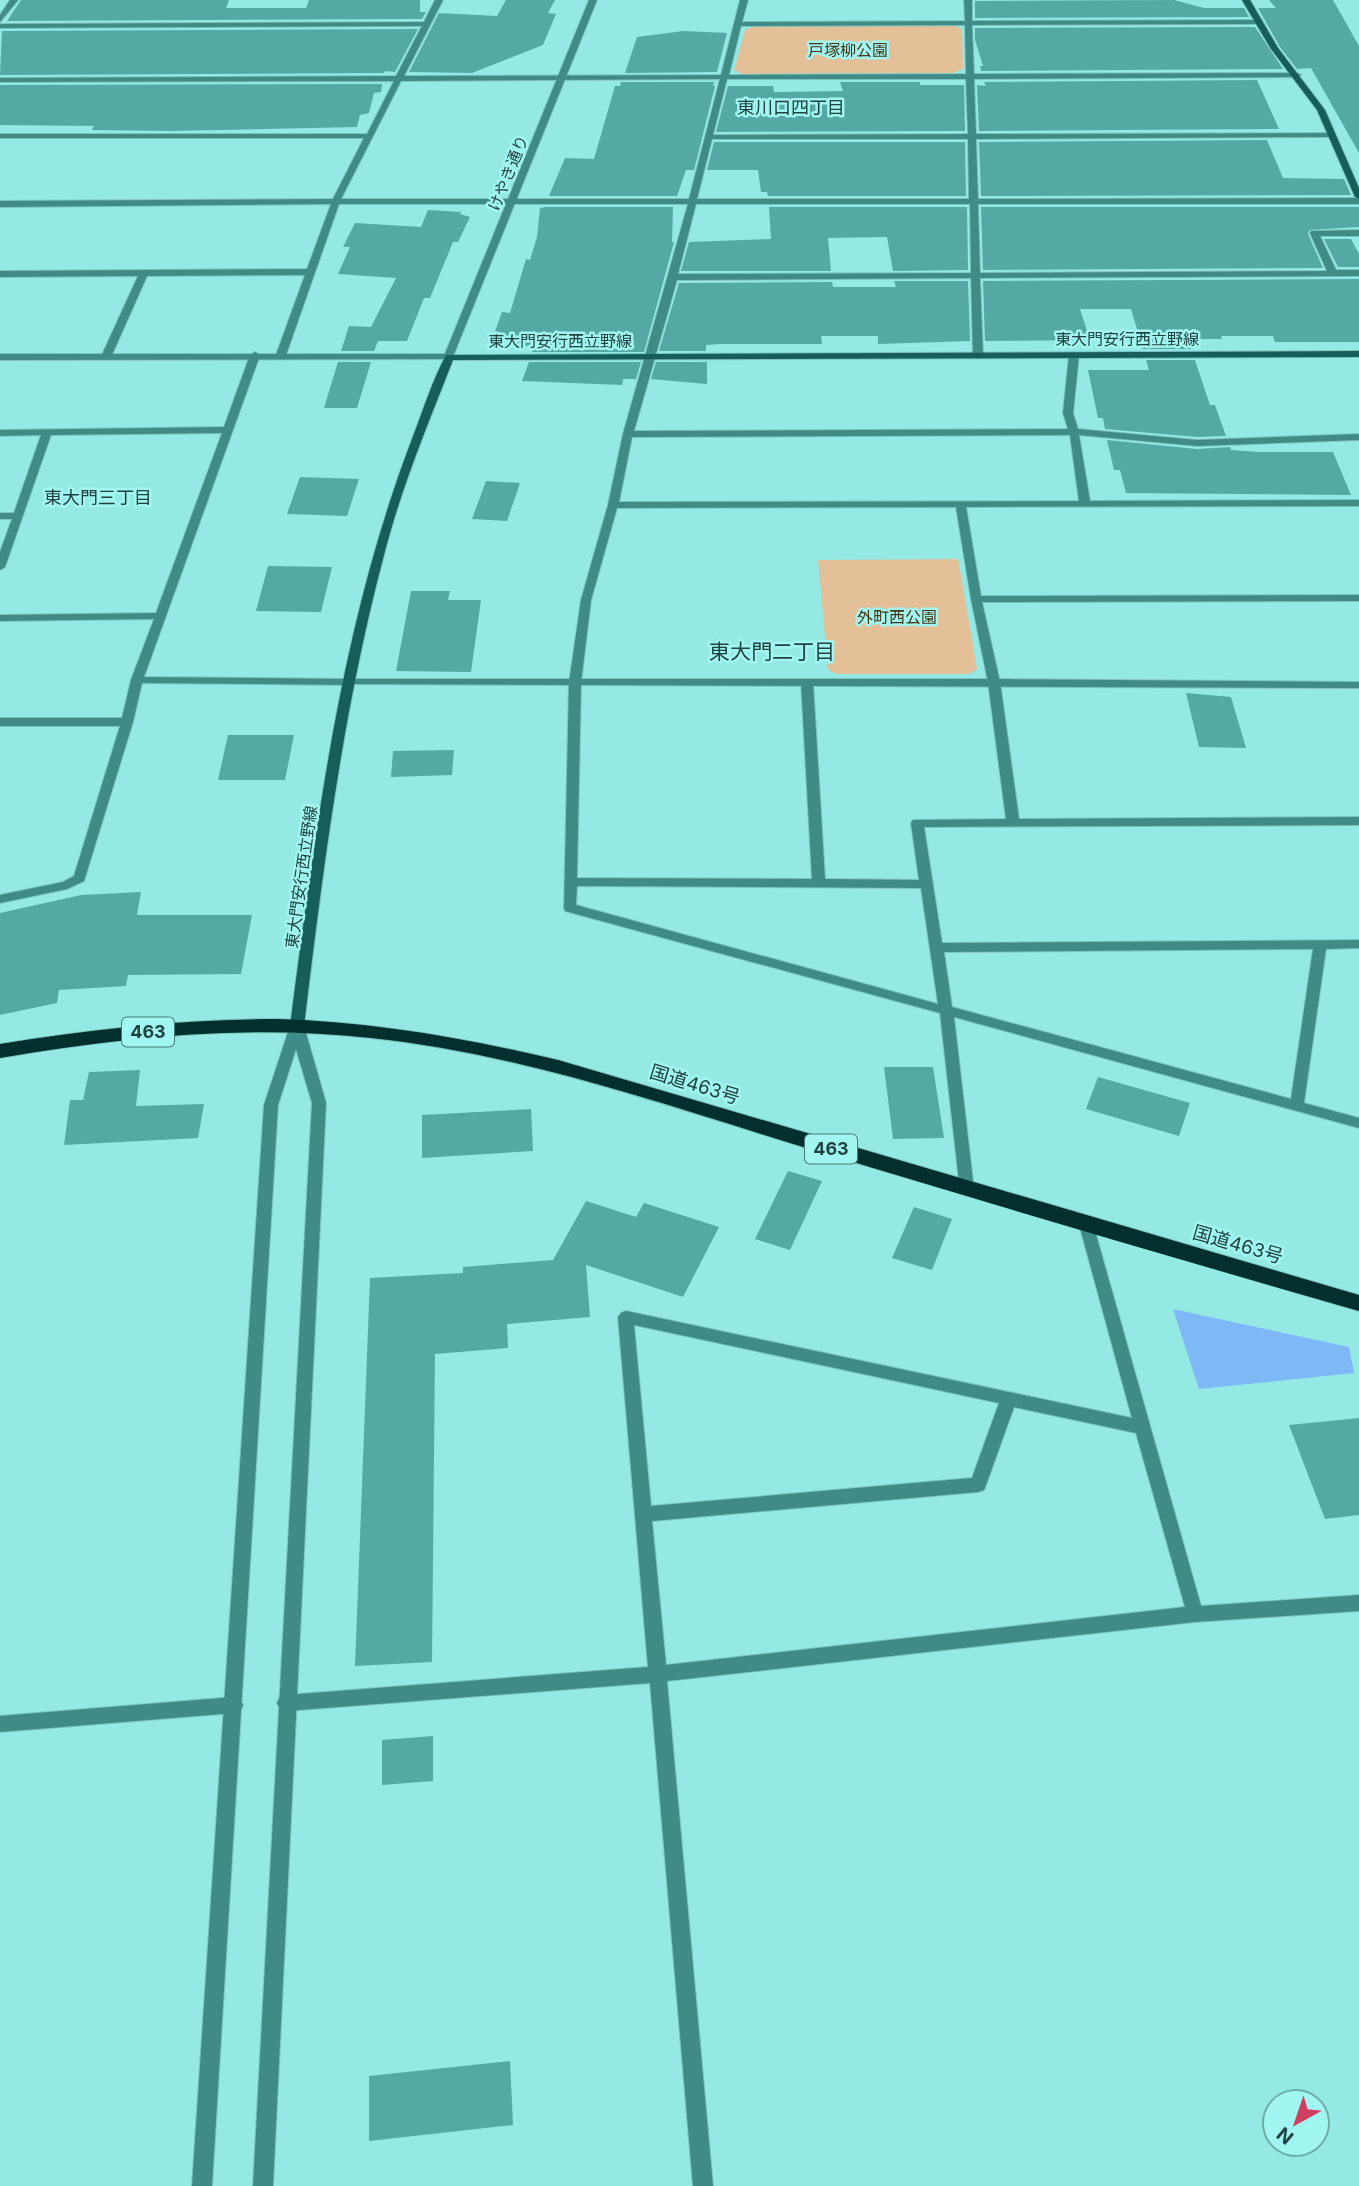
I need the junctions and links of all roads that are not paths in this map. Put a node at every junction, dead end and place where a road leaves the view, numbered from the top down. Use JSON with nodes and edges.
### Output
{"nodes":[{"id":1,"x":14,"y":0,"type":"edge"},
{"id":2,"x":439,"y":0,"type":"edge"},
{"id":3,"x":593,"y":0,"type":"edge"},
{"id":4,"x":744,"y":0,"type":"edge"},
{"id":5,"x":968,"y":0,"type":"edge"},
{"id":6,"x":1246,"y":0,"type":"edge"},
{"id":7,"x":0,"y":20,"type":"edge"},
{"id":8,"x":1259,"y":22,"type":"junction"},
{"id":9,"x":738,"y":23,"type":"junction"},
{"id":10,"x":969,"y":23,"type":"junction"},
{"id":11,"x":426,"y":24,"type":"junction"},
{"id":12,"x":0,"y":26,"type":"edge"},
{"id":13,"x":1297,"y":75,"type":"junction"},
{"id":14,"x":969,"y":76,"type":"junction"},
{"id":15,"x":399,"y":78,"type":"junction"},
{"id":16,"x":562,"y":78,"type":"junction"},
{"id":17,"x":724,"y":78,"type":"junction"},
{"id":18,"x":0,"y":80,"type":"edge"},
{"id":19,"x":1332,"y":135,"type":"junction"},
{"id":20,"x":0,"y":136,"type":"edge"},
{"id":21,"x":368,"y":136,"type":"junction"},
{"id":22,"x":972,"y":136,"type":"junction"},
{"id":23,"x":708,"y":137,"type":"junction"},
{"id":24,"x":1359,"y":199,"type":"edge"},
{"id":25,"x":336,"y":201,"type":"junction"},
{"id":26,"x":974,"y":203,"type":"junction"},
{"id":27,"x":0,"y":204,"type":"edge"},
{"id":28,"x":511,"y":204,"type":"junction"},
{"id":29,"x":691,"y":204,"type":"junction"},
{"id":30,"x":1359,"y":233,"type":"edge"},
{"id":31,"x":309,"y":272,"type":"junction"},
{"id":32,"x":1333,"y":273,"type":"junction"},
{"id":33,"x":1359,"y":273,"type":"edge"},
{"id":34,"x":0,"y":274,"type":"edge"},
{"id":35,"x":143,"y":274,"type":"junction"},
{"id":36,"x":978,"y":275,"type":"junction"},
{"id":37,"x":673,"y":277,"type":"junction"},
{"id":38,"x":1359,"y":354,"type":"edge"},
{"id":39,"x":255,"y":355,"type":"junction"},
{"id":40,"x":281,"y":355,"type":"junction"},
{"id":41,"x":978,"y":355,"type":"junction"},
{"id":42,"x":1074,"y":355,"type":"junction"},
{"id":43,"x":0,"y":357,"type":"edge"},
{"id":44,"x":106,"y":357,"type":"junction"},
{"id":45,"x":449,"y":357,"type":"junction"},
{"id":46,"x":649,"y":357,"type":"junction"},
{"id":47,"x":228,"y":430,"type":"junction"},
{"id":48,"x":1074,"y":432,"type":"junction"},
{"id":49,"x":0,"y":433,"type":"edge"},
{"id":50,"x":47,"y":433,"type":"junction"},
{"id":51,"x":628,"y":434,"type":"junction"},
{"id":52,"x":1359,"y":437,"type":"edge"},
{"id":53,"x":960,"y":503,"type":"junction"},
{"id":54,"x":1085,"y":503,"type":"junction"},
{"id":55,"x":1359,"y":503,"type":"edge"},
{"id":56,"x":613,"y":505,"type":"junction"},
{"id":57,"x":0,"y":516,"type":"edge"},
{"id":58,"x":18,"y":516,"type":"junction"},
{"id":59,"x":0,"y":567,"type":"edge"},
{"id":60,"x":1359,"y":598,"type":"edge"},
{"id":61,"x":976,"y":600,"type":"junction"},
{"id":62,"x":160,"y":616,"type":"junction"},
{"id":63,"x":0,"y":618,"type":"edge"},
{"id":64,"x":137,"y":680,"type":"junction"},
{"id":65,"x":348,"y":682,"type":"junction"},
{"id":66,"x":807,"y":682,"type":"junction"},
{"id":67,"x":994,"y":682,"type":"junction"},
{"id":68,"x":575,"y":683,"type":"junction"},
{"id":69,"x":1359,"y":685,"type":"edge"},
{"id":70,"x":0,"y":722,"type":"edge"},
{"id":71,"x":127,"y":722,"type":"junction"},
{"id":72,"x":1359,"y":821,"type":"edge"},
{"id":73,"x":1013,"y":824,"type":"junction"},
{"id":74,"x":571,"y":882,"type":"junction"},
{"id":75,"x":926,"y":884,"type":"junction"},
{"id":76,"x":819,"y":885,"type":"junction"},
{"id":77,"x":0,"y":899,"type":"edge"},
{"id":78,"x":1320,"y":944,"type":"junction"},
{"id":79,"x":1359,"y":944,"type":"edge"},
{"id":80,"x":936,"y":948,"type":"junction"},
{"id":81,"x":946,"y":1010,"type":"junction"},
{"id":82,"x":297,"y":1026,"type":"junction"},
{"id":83,"x":0,"y":1051,"type":"edge"},
{"id":84,"x":1297,"y":1106,"type":"junction"},
{"id":85,"x":1359,"y":1123,"type":"edge"},
{"id":86,"x":967,"y":1190,"type":"junction"},
{"id":87,"x":1086,"y":1224,"type":"junction"},
{"id":88,"x":1359,"y":1303,"type":"edge"},
{"id":89,"x":1009,"y":1399,"type":"junction"},
{"id":90,"x":1141,"y":1427,"type":"junction"},
{"id":91,"x":645,"y":1514,"type":"junction"},
{"id":92,"x":1359,"y":1603,"type":"edge"},
{"id":93,"x":1195,"y":1614,"type":"junction"},
{"id":94,"x":660,"y":1674,"type":"junction"},
{"id":95,"x":286,"y":1703,"type":"junction"},
{"id":96,"x":234,"y":1705,"type":"junction"},
{"id":97,"x":0,"y":1724,"type":"edge"},
{"id":98,"x":202,"y":2186,"type":"edge"},
{"id":99,"x":263,"y":2186,"type":"edge"},
{"id":100,"x":703,"y":2186,"type":"edge"}],
"edges":[{"from":1,"to":7,"type":"street"},
{"from":2,"to":11,"type":"street"},
{"from":3,"to":16,"type":"street","name":"けやき通り"},
{"from":4,"to":9,"type":"street"},
{"from":5,"to":10,"type":"street"},
{"from":6,"to":8,"type":"main road"},
{"from":8,"to":10,"type":"street"},
{"from":8,"to":13,"type":"main road"},
{"from":9,"to":10,"type":"street"},
{"from":9,"to":17,"type":"street"},
{"from":10,"to":14,"type":"street"},
{"from":11,"to":12,"type":"street"},
{"from":11,"to":15,"type":"street"},
{"from":13,"to":14,"type":"street"},
{"from":13,"to":19,"type":"main road"},
{"from":14,"to":17,"type":"street"},
{"from":14,"to":22,"type":"street"},
{"from":15,"to":16,"type":"street"},
{"from":15,"to":18,"type":"street"},
{"from":15,"to":21,"type":"street"},
{"from":16,"to":17,"type":"street"},
{"from":16,"to":28,"type":"street","name":"けやき通り"},
{"from":17,"to":23,"type":"street"},
{"from":19,"to":22,"type":"street"},
{"from":19,"to":24,"type":"main road"},
{"from":20,"to":21,"type":"street"},
{"from":21,"to":25,"type":"street"},
{"from":22,"to":23,"type":"street"},
{"from":22,"to":26,"type":"street"},
{"from":23,"to":29,"type":"street"},
{"from":24,"to":26,"type":"street"},
{"from":25,"to":27,"type":"street"},
{"from":25,"to":28,"type":"street"},
{"from":25,"to":31,"type":"street"},
{"from":26,"to":29,"type":"street"},
{"from":26,"to":36,"type":"street"},
{"from":28,"to":29,"type":"street"},
{"from":28,"to":45,"type":"street","name":"けやき通り"},
{"from":29,"to":37,"type":"street"},
{"from":30,"to":32,"type":"street"},
{"from":31,"to":35,"type":"street"},
{"from":31,"to":40,"type":"street"},
{"from":32,"to":33,"type":"street"},
{"from":32,"to":36,"type":"street"},
{"from":34,"to":35,"type":"street"},
{"from":35,"to":44,"type":"street"},
{"from":36,"to":37,"type":"street"},
{"from":36,"to":41,"type":"street"},
{"from":37,"to":46,"type":"street"},
{"from":38,"to":42,"type":"main road","name":"東大門安行西立野線"},
{"from":39,"to":40,"type":"street"},
{"from":39,"to":44,"type":"street"},
{"from":39,"to":47,"type":"street"},
{"from":40,"to":45,"type":"street"},
{"from":41,"to":42,"type":"main road","name":"東大門安行西立野線"},
{"from":41,"to":46,"type":"main road","name":"東大門安行西立野線"},
{"from":42,"to":48,"type":"street"},
{"from":43,"to":44,"type":"street"},
{"from":45,"to":46,"type":"main road","name":"東大門安行西立野線"},
{"from":45,"to":65,"type":"main road","name":"東大門安行西立野線"},
{"from":46,"to":51,"type":"street"},
{"from":47,"to":50,"type":"street"},
{"from":47,"to":62,"type":"street"},
{"from":48,"to":51,"type":"street"},
{"from":48,"to":52,"type":"street"},
{"from":48,"to":54,"type":"street"},
{"from":49,"to":50,"type":"street"},
{"from":50,"to":58,"type":"street"},
{"from":51,"to":56,"type":"street"},
{"from":53,"to":54,"type":"street"},
{"from":53,"to":56,"type":"street"},
{"from":53,"to":61,"type":"street"},
{"from":54,"to":55,"type":"street"},
{"from":56,"to":68,"type":"street"},
{"from":57,"to":58,"type":"street"},
{"from":58,"to":59,"type":"street"},
{"from":60,"to":61,"type":"street"},
{"from":61,"to":67,"type":"street"},
{"from":62,"to":63,"type":"street"},
{"from":62,"to":64,"type":"street"},
{"from":64,"to":65,"type":"street"},
{"from":64,"to":71,"type":"street"},
{"from":65,"to":68,"type":"street"},
{"from":65,"to":82,"type":"main road","name":"東大門安行西立野線"},
{"from":66,"to":67,"type":"street"},
{"from":66,"to":68,"type":"street"},
{"from":66,"to":76,"type":"street"},
{"from":67,"to":69,"type":"street"},
{"from":67,"to":73,"type":"street"},
{"from":68,"to":74,"type":"street"},
{"from":70,"to":71,"type":"street"},
{"from":71,"to":77,"type":"street"},
{"from":72,"to":73,"type":"street"},
{"from":73,"to":75,"type":"street"},
{"from":74,"to":76,"type":"street"},
{"from":74,"to":81,"type":"street"},
{"from":75,"to":76,"type":"street"},
{"from":75,"to":80,"type":"street"},
{"from":78,"to":79,"type":"street"},
{"from":78,"to":80,"type":"street"},
{"from":78,"to":84,"type":"street"},
{"from":80,"to":81,"type":"street"},
{"from":81,"to":84,"type":"street"},
{"from":81,"to":86,"type":"street"},
{"from":82,"to":83,"type":"highway","name":"国道463号","number":"463"},
{"from":82,"to":86,"type":"highway","name":"国道463号","number":"463"},
{"from":82,"to":95,"type":"street"},
{"from":82,"to":96,"type":"street"},
{"from":84,"to":85,"type":"street"},
{"from":86,"to":87,"type":"highway","name":"国道463号","number":"463"},
{"from":87,"to":88,"type":"highway","name":"国道463号","number":"463"},
{"from":87,"to":90,"type":"street"},
{"from":89,"to":90,"type":"street"},
{"from":89,"to":91,"type":"street"},
{"from":89,"to":91,"type":"street"},
{"from":90,"to":93,"type":"street"},
{"from":91,"to":94,"type":"street"},
{"from":92,"to":93,"type":"street"},
{"from":93,"to":94,"type":"street"},
{"from":94,"to":95,"type":"street"},
{"from":94,"to":100,"type":"street"},
{"from":95,"to":99,"type":"street"},
{"from":96,"to":97,"type":"street"},
{"from":96,"to":98,"type":"street"}]}
